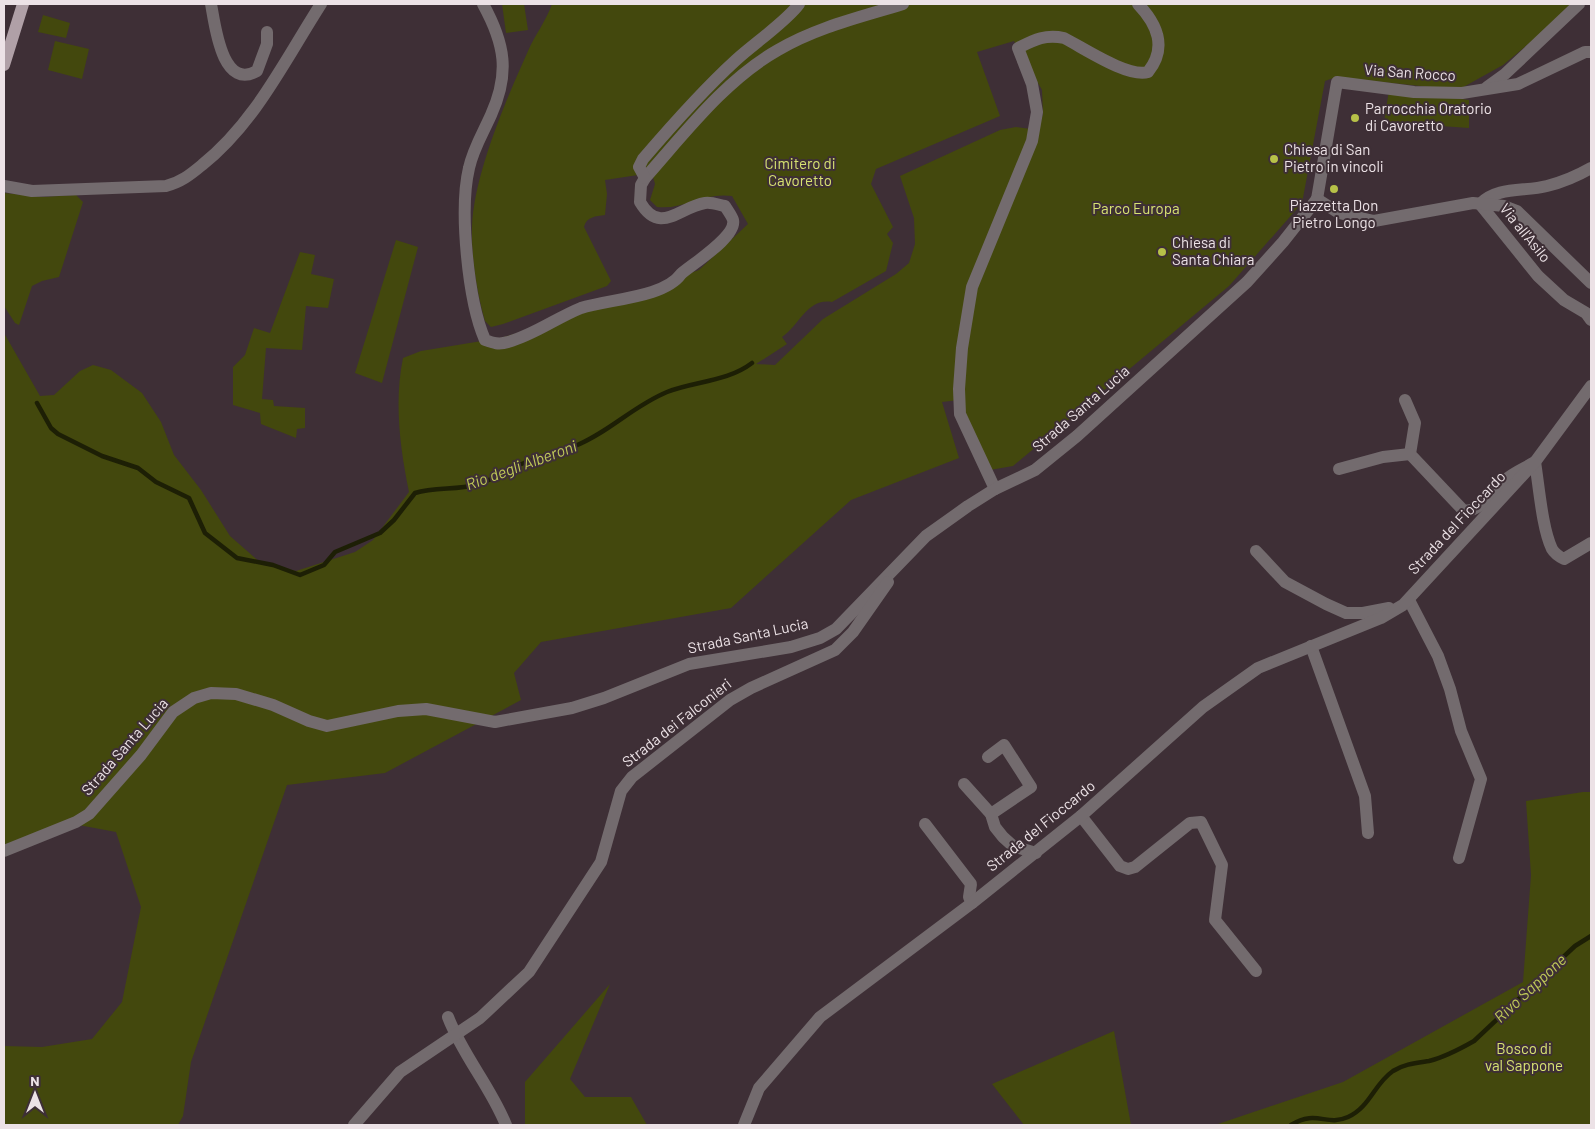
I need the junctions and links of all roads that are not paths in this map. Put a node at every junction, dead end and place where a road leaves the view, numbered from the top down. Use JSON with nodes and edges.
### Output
{"nodes":[{"id":1,"x":23,"y":4,"type":"edge"},
{"id":2,"x":210,"y":4,"type":"edge"},
{"id":3,"x":321,"y":4,"type":"edge"},
{"id":4,"x":483,"y":4,"type":"edge"},
{"id":5,"x":799,"y":4,"type":"edge"},
{"id":6,"x":903,"y":4,"type":"edge"},
{"id":7,"x":1138,"y":4,"type":"edge"},
{"id":8,"x":1579,"y":4,"type":"edge"},
{"id":9,"x":267,"y":32,"type":"dead end"},
{"id":10,"x":1591,"y":52,"type":"edge"},
{"id":11,"x":4,"y":65,"type":"edge"},
{"id":12,"x":1484,"y":90,"type":"junction"},
{"id":13,"x":1591,"y":168,"type":"edge"},
{"id":14,"x":645,"y":178,"type":"junction"},
{"id":15,"x":4,"y":186,"type":"edge"},
{"id":16,"x":1317,"y":199,"type":"junction"},
{"id":17,"x":1480,"y":204,"type":"junction"},
{"id":18,"x":1591,"y":284,"type":"edge"},
{"id":19,"x":1591,"y":320,"type":"edge"},
{"id":20,"x":1591,"y":386,"type":"edge"},
{"id":21,"x":1405,"y":400,"type":"dead end"},
{"id":22,"x":1410,"y":454,"type":"junction"},
{"id":23,"x":1535,"y":462,"type":"junction"},
{"id":24,"x":1339,"y":469,"type":"dead end"},
{"id":25,"x":995,"y":489,"type":"junction"},
{"id":26,"x":1591,"y":543,"type":"edge"},
{"id":27,"x":1256,"y":551,"type":"dead end"},
{"id":28,"x":903,"y":559,"type":"junction"},
{"id":29,"x":1406,"y":603,"type":"junction"},
{"id":30,"x":1311,"y":646,"type":"junction"},
{"id":31,"x":988,"y":757,"type":"dead end"},
{"id":32,"x":964,"y":784,"type":"dead end"},
{"id":33,"x":992,"y":814,"type":"junction"},
{"id":34,"x":1081,"y":816,"type":"junction"},
{"id":35,"x":925,"y":824,"type":"dead end"},
{"id":36,"x":1368,"y":833,"type":"dead end"},
{"id":37,"x":4,"y":851,"type":"edge"},
{"id":38,"x":1036,"y":852,"type":"junction"},
{"id":39,"x":1459,"y":858,"type":"dead end"},
{"id":40,"x":972,"y":903,"type":"junction"},
{"id":41,"x":1256,"y":971,"type":"dead end"},
{"id":42,"x":448,"y":1017,"type":"dead end"},
{"id":43,"x":456,"y":1036,"type":"junction"},
{"id":44,"x":354,"y":1125,"type":"edge"},
{"id":45,"x":506,"y":1125,"type":"edge"},
{"id":46,"x":744,"y":1125,"type":"edge"}],
"edges":[{"from":1,"to":11,"type":"main road"},
{"from":2,"to":9,"type":"street"},
{"from":3,"to":15,"type":"street"},
{"from":4,"to":14,"type":"street"},
{"from":5,"to":14,"type":"street"},
{"from":6,"to":14,"type":"street"},
{"from":7,"to":25,"type":"street"},
{"from":8,"to":12,"type":"street"},
{"from":10,"to":12,"type":"street","name":"Via San Rocco"},
{"from":12,"to":16,"type":"street","name":"Via San Rocco"},
{"from":13,"to":17,"type":"street","name":"Via all'Asilo"},
{"from":16,"to":17,"type":"street"},
{"from":16,"to":25,"type":"street","name":"Strada Santa Lucia"},
{"from":17,"to":18,"type":"street"},
{"from":17,"to":19,"type":"street","name":"Via all'Asilo"},
{"from":20,"to":23,"type":"street","name":"Strada del Fioccardo"},
{"from":21,"to":22,"type":"street"},
{"from":22,"to":23,"type":"street","name":"Strada del Fioccardo"},
{"from":22,"to":24,"type":"street"},
{"from":23,"to":26,"type":"street"},
{"from":23,"to":29,"type":"street","name":"Strada del Fioccardo"},
{"from":25,"to":28,"type":"street","name":"Strada Santa Lucia"},
{"from":27,"to":29,"type":"street"},
{"from":28,"to":37,"type":"street","name":"Strada Santa Lucia"},
{"from":28,"to":43,"type":"street","name":"Strada dei Falconieri"},
{"from":29,"to":30,"type":"street","name":"Strada del Fioccardo"},
{"from":29,"to":39,"type":"street"},
{"from":30,"to":34,"type":"street","name":"Strada del Fioccardo"},
{"from":30,"to":36,"type":"street"},
{"from":31,"to":33,"type":"street"},
{"from":32,"to":33,"type":"street"},
{"from":33,"to":38,"type":"street"},
{"from":34,"to":38,"type":"street","name":"Strada del Fioccardo"},
{"from":34,"to":41,"type":"street"},
{"from":35,"to":40,"type":"street"},
{"from":38,"to":40,"type":"street","name":"Strada del Fioccardo"},
{"from":40,"to":46,"type":"street","name":"Strada del Fioccardo"},
{"from":42,"to":43,"type":"street"},
{"from":43,"to":44,"type":"street","name":"Strada dei Falconieri"},
{"from":43,"to":45,"type":"street"}]}
